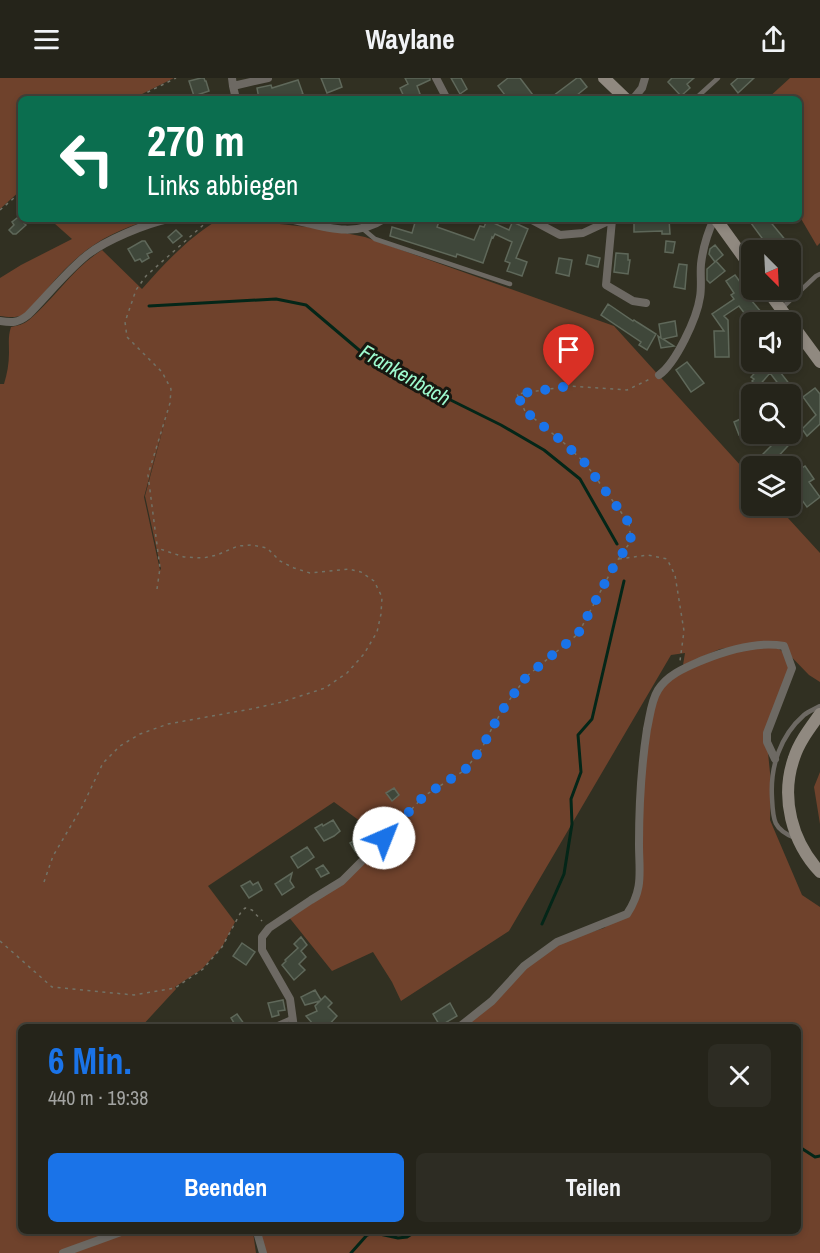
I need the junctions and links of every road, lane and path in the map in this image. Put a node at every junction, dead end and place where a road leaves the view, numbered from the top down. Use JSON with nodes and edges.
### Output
{"nodes":[{"id":1,"x":176,"y":78,"type":"edge"},
{"id":2,"x":268,"y":78,"type":"edge"},
{"id":3,"x":436,"y":78,"type":"edge"},
{"id":4,"x":604,"y":78,"type":"edge"},
{"id":5,"x":645,"y":78,"type":"edge"},
{"id":6,"x":718,"y":78,"type":"edge"},
{"id":7,"x":233,"y":82,"type":"edge"},
{"id":8,"x":140,"y":96,"type":"edge"},
{"id":9,"x":445,"y":96,"type":"edge"},
{"id":10,"x":623,"y":96,"type":"edge"},
{"id":11,"x":635,"y":96,"type":"edge"},
{"id":12,"x":698,"y":96,"type":"edge"},
{"id":13,"x":18,"y":195,"type":"edge"},
{"id":14,"x":0,"y":210,"type":"edge"},
{"id":15,"x":157,"y":222,"type":"edge"},
{"id":16,"x":207,"y":222,"type":"edge"},
{"id":17,"x":304,"y":222,"type":"edge"},
{"id":18,"x":380,"y":222,"type":"edge"},
{"id":19,"x":536,"y":222,"type":"edge"},
{"id":20,"x":606,"y":222,"type":"edge"},
{"id":21,"x":612,"y":222,"type":"edge"},
{"id":22,"x":713,"y":222,"type":"edge"},
{"id":23,"x":717,"y":222,"type":"edge"},
{"id":24,"x":363,"y":229,"type":"junction"},
{"id":25,"x":741,"y":254,"type":"edge"},
{"id":26,"x":820,"y":274,"type":"edge"},
{"id":27,"x":510,"y":284,"type":"dead end"},
{"id":28,"x":774,"y":300,"type":"edge"},
{"id":29,"x":646,"y":303,"type":"dead end"},
{"id":30,"x":781,"y":309,"type":"junction"},
{"id":31,"x":0,"y":321,"type":"edge"},
{"id":32,"x":820,"y":362,"type":"edge"},
{"id":33,"x":659,"y":375,"type":"joint"},
{"id":34,"x":157,"y":548,"type":"junction"},
{"id":35,"x":618,"y":559,"type":"junction"},
{"id":36,"x":157,"y":589,"type":"dead end"},
{"id":37,"x":676,"y":673,"type":"junction"},
{"id":38,"x":820,"y":706,"type":"edge"},
{"id":39,"x":820,"y":714,"type":"edge"},
{"id":40,"x":775,"y":759,"type":"junction"},
{"id":41,"x":384,"y":838,"type":"joint"},
{"id":42,"x":798,"y":840,"type":"junction"},
{"id":43,"x":820,"y":872,"type":"edge"},
{"id":44,"x":44,"y":882,"type":"dead end"},
{"id":45,"x":269,"y":928,"type":"junction"},
{"id":46,"x":0,"y":941,"type":"edge"},
{"id":47,"x":293,"y":1023,"type":"edge"},
{"id":48,"x":463,"y":1024,"type":"edge"},
{"id":49,"x":115,"y":1234,"type":"edge"},
{"id":50,"x":258,"y":1234,"type":"edge"},
{"id":51,"x":63,"y":1253,"type":"edge"},
{"id":52,"x":263,"y":1253,"type":"edge"}],
"edges":[{"from":1,"to":8,"type":"path"},
{"from":2,"to":7,"type":"street"},
{"from":3,"to":9,"type":"street"},
{"from":4,"to":10,"type":"main road"},
{"from":5,"to":11,"type":"street"},
{"from":6,"to":12,"type":"lane"},
{"from":13,"to":14,"type":"path"},
{"from":15,"to":31,"type":"street"},
{"from":16,"to":34,"type":"path"},
{"from":17,"to":24,"type":"street"},
{"from":18,"to":24,"type":"street"},
{"from":19,"to":20,"type":"street"},
{"from":21,"to":29,"type":"street"},
{"from":22,"to":33,"type":"street"},
{"from":23,"to":25,"type":"main road"},
{"from":24,"to":27,"type":"lane"},
{"from":26,"to":30,"type":"lane"},
{"from":28,"to":30,"type":"main road"},
{"from":30,"to":32,"type":"main road"},
{"from":33,"to":35,"type":"path"},
{"from":34,"to":36,"type":"path"},
{"from":34,"to":44,"type":"path"},
{"from":35,"to":37,"type":"path"},
{"from":35,"to":41,"type":"path"},
{"from":37,"to":40,"type":"street"},
{"from":37,"to":48,"type":"street"},
{"from":38,"to":40,"type":"lane"},
{"from":39,"to":42,"type":"main road"},
{"from":40,"to":42,"type":"lane"},
{"from":41,"to":45,"type":"street"},
{"from":42,"to":43,"type":"main road"},
{"from":45,"to":46,"type":"path"},
{"from":45,"to":47,"type":"street"},
{"from":49,"to":51,"type":"street"},
{"from":50,"to":52,"type":"street"}]}
